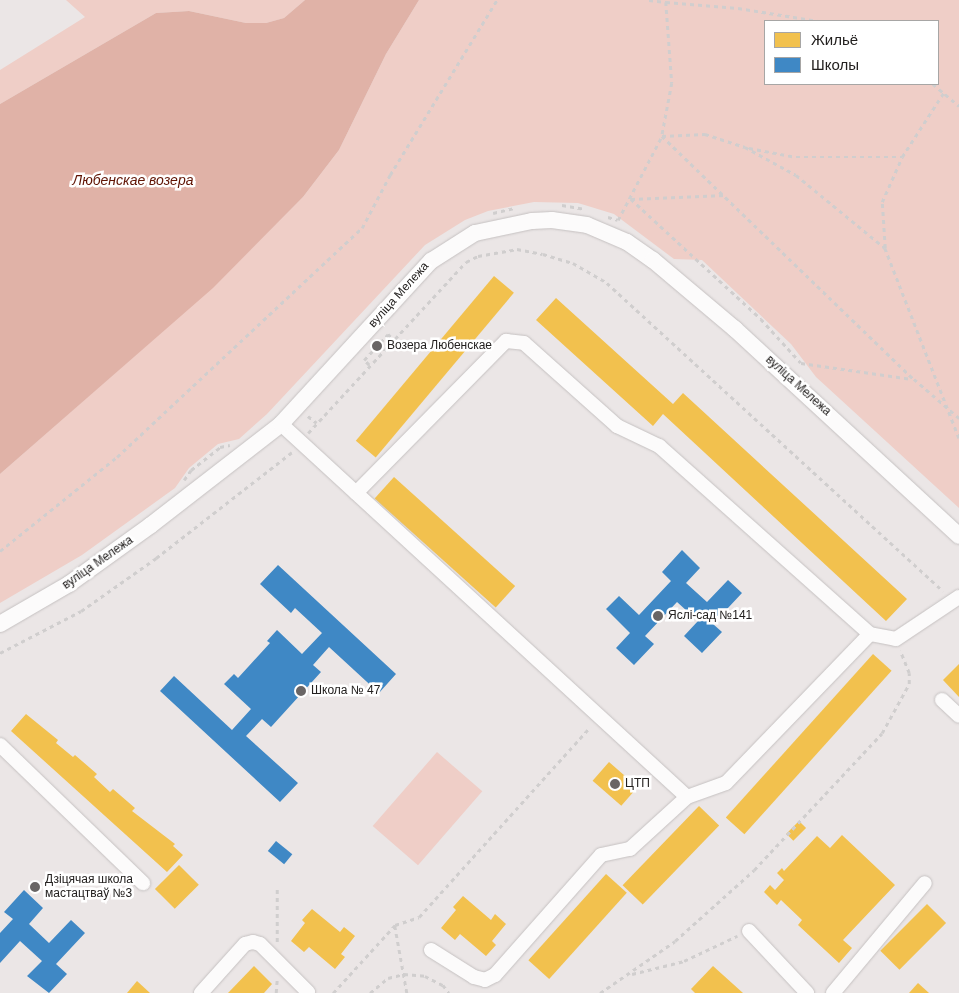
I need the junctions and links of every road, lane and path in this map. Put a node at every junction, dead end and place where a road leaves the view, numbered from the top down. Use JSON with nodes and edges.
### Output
{"nodes":[{"id":1,"x":497,"y":0,"type":"edge"},
{"id":2,"x":649,"y":0,"type":"edge"},
{"id":3,"x":666,"y":2,"type":"junction"},
{"id":4,"x":812,"y":20,"type":"edge"},
{"id":5,"x":934,"y":85,"type":"edge"},
{"id":6,"x":944,"y":92,"type":"junction"},
{"id":7,"x":959,"y":106,"type":"edge"},
{"id":8,"x":662,"y":136,"type":"junction"},
{"id":9,"x":745,"y":147,"type":"junction"},
{"id":10,"x":902,"y":157,"type":"junction"},
{"id":11,"x":725,"y":195,"type":"junction"},
{"id":12,"x":631,"y":199,"type":"junction"},
{"id":13,"x":552,"y":206,"type":"dead end"},
{"id":14,"x":522,"y":208,"type":"dead end"},
{"id":15,"x":590,"y":211,"type":"dead end"},
{"id":16,"x":600,"y":214,"type":"dead end"},
{"id":17,"x":485,"y":217,"type":"dead end"},
{"id":18,"x":885,"y":248,"type":"junction"},
{"id":19,"x":393,"y":339,"type":"junction"},
{"id":20,"x":369,"y":365,"type":"junction"},
{"id":21,"x":914,"y":380,"type":"junction"},
{"id":22,"x":947,"y":407,"type":"junction"},
{"id":23,"x":306,"y":414,"type":"dead end"},
{"id":24,"x":959,"y":418,"type":"edge"},
{"id":25,"x":316,"y":423,"type":"junction"},
{"id":26,"x":281,"y":424,"type":"junction"},
{"id":27,"x":959,"y":438,"type":"edge"},
{"id":28,"x":301,"y":442,"type":"junction"},
{"id":29,"x":234,"y":444,"type":"dead end"},
{"id":30,"x":191,"y":470,"type":"dead end"},
{"id":31,"x":356,"y":494,"type":"junction"},
{"id":32,"x":959,"y":536,"type":"edge"},
{"id":33,"x":0,"y":550,"type":"edge"},
{"id":34,"x":956,"y":599,"type":"edge"},
{"id":35,"x":0,"y":624,"type":"edge"},
{"id":36,"x":870,"y":634,"type":"junction"},
{"id":37,"x":896,"y":639,"type":"junction"},
{"id":38,"x":0,"y":653,"type":"edge"},
{"id":39,"x":942,"y":700,"type":"dead end"},
{"id":40,"x":600,"y":716,"type":"junction"},
{"id":41,"x":959,"y":716,"type":"edge"},
{"id":42,"x":0,"y":745,"type":"edge"},
{"id":43,"x":688,"y":797,"type":"junction"},
{"id":44,"x":143,"y":883,"type":"dead end"},
{"id":45,"x":925,"y":883,"type":"dead end"},
{"id":46,"x":395,"y":925,"type":"junction"},
{"id":47,"x":749,"y":931,"type":"joint"},
{"id":48,"x":431,"y":950,"type":"dead end"},
{"id":49,"x":404,"y":974,"type":"junction"},
{"id":50,"x":628,"y":975,"type":"junction"},
{"id":51,"x":308,"y":992,"type":"dead end"},
{"id":52,"x":201,"y":993,"type":"edge"},
{"id":53,"x":332,"y":993,"type":"edge"},
{"id":54,"x":370,"y":993,"type":"edge"},
{"id":55,"x":407,"y":993,"type":"edge"},
{"id":56,"x":449,"y":993,"type":"edge"},
{"id":57,"x":600,"y":993,"type":"edge"},
{"id":58,"x":807,"y":993,"type":"edge"},
{"id":59,"x":833,"y":993,"type":"edge"}],
"edges":[{"from":1,"to":33,"type":"path"},
{"from":2,"to":3,"type":"path"},
{"from":3,"to":4,"type":"path"},
{"from":3,"to":8,"type":"path"},
{"from":5,"to":6,"type":"path"},
{"from":6,"to":7,"type":"path"},
{"from":6,"to":10,"type":"path"},
{"from":8,"to":9,"type":"path"},
{"from":8,"to":11,"type":"path"},
{"from":8,"to":12,"type":"path"},
{"from":9,"to":10,"type":"path"},
{"from":9,"to":18,"type":"path"},
{"from":10,"to":18,"type":"path"},
{"from":11,"to":12,"type":"path"},
{"from":11,"to":21,"type":"path"},
{"from":12,"to":16,"type":"path"},
{"from":12,"to":21,"type":"path"},
{"from":13,"to":15,"type":"path"},
{"from":14,"to":17,"type":"path"},
{"from":18,"to":22,"type":"path"},
{"from":19,"to":20,"type":"path"},
{"from":19,"to":20,"type":"path"},
{"from":19,"to":34,"type":"path"},
{"from":20,"to":25,"type":"path"},
{"from":21,"to":22,"type":"path"},
{"from":22,"to":24,"type":"path"},
{"from":22,"to":27,"type":"path"},
{"from":23,"to":25,"type":"path"},
{"from":25,"to":28,"type":"path"},
{"from":26,"to":28,"type":"lane"},
{"from":26,"to":32,"type":"main road","name":"вуліца Мележа"},
{"from":26,"to":35,"type":"main road","name":"вуліца Мележа"},
{"from":28,"to":31,"type":"lane"},
{"from":28,"to":38,"type":"path"},
{"from":29,"to":30,"type":"path"},
{"from":31,"to":36,"type":"lane"},
{"from":31,"to":40,"type":"lane"},
{"from":34,"to":37,"type":"lane"},
{"from":36,"to":37,"type":"lane"},
{"from":36,"to":43,"type":"lane"},
{"from":37,"to":50,"type":"path"},
{"from":39,"to":41,"type":"lane"},
{"from":40,"to":43,"type":"lane"},
{"from":40,"to":46,"type":"path"},
{"from":42,"to":44,"type":"lane"},
{"from":43,"to":48,"type":"lane"},
{"from":45,"to":59,"type":"lane"},
{"from":46,"to":49,"type":"path"},
{"from":46,"to":53,"type":"path"},
{"from":47,"to":50,"type":"path"},
{"from":47,"to":58,"type":"lane"},
{"from":49,"to":54,"type":"path"},
{"from":49,"to":55,"type":"path"},
{"from":49,"to":56,"type":"path"},
{"from":50,"to":57,"type":"path"},
{"from":51,"to":52,"type":"lane"}]}
